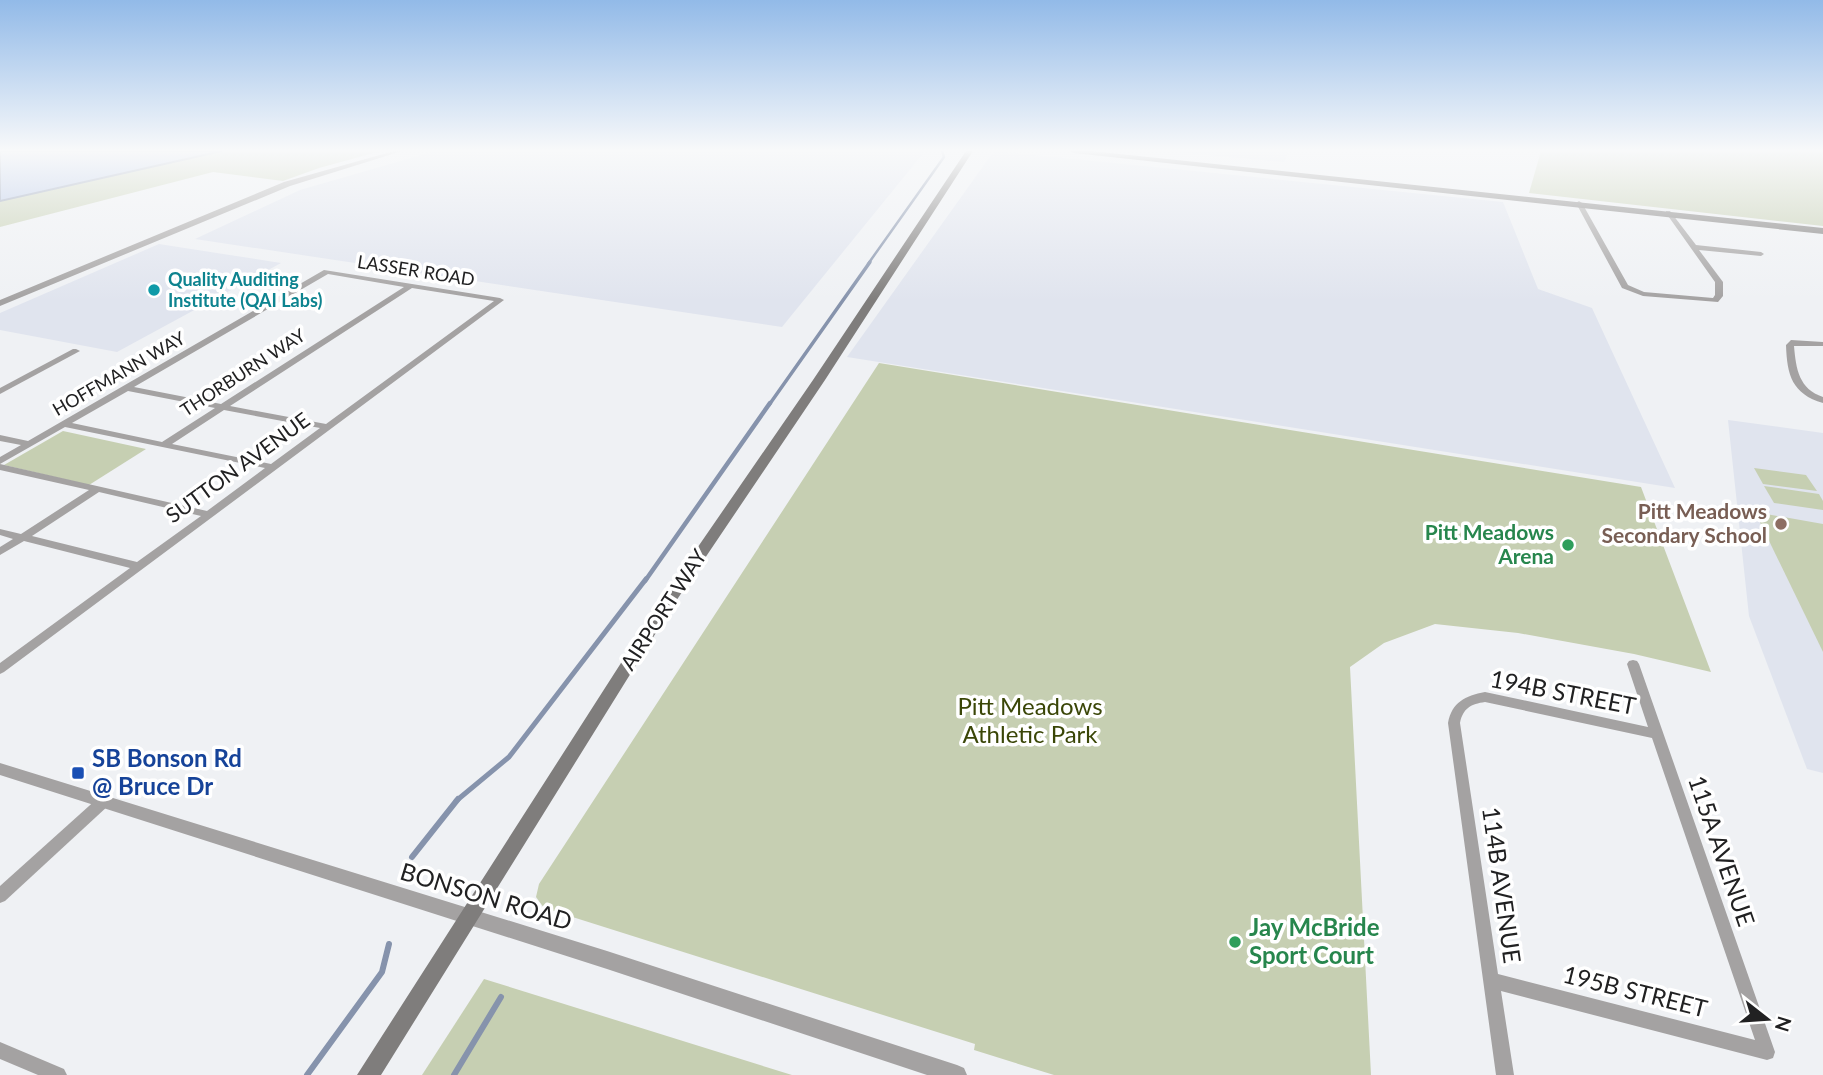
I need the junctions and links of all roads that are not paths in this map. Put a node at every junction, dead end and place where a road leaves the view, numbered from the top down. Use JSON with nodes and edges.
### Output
{"nodes":[{"id":1,"x":246,"y":201,"type":"edge"},
{"id":2,"x":936,"y":201,"type":"edge"},
{"id":3,"x":1562,"y":201,"type":"edge"},
{"id":4,"x":1579,"y":203,"type":"junction"},
{"id":5,"x":1668,"y":212,"type":"junction"},
{"id":6,"x":1823,"y":230,"type":"edge"},
{"id":7,"x":1694,"y":247,"type":"junction"},
{"id":8,"x":1761,"y":254,"type":"dead end"},
{"id":9,"x":327,"y":272,"type":"joint"},
{"id":10,"x":71,"y":275,"type":"joint"},
{"id":11,"x":411,"y":285,"type":"junction"},
{"id":12,"x":500,"y":300,"type":"joint"},
{"id":13,"x":0,"y":305,"type":"edge"},
{"id":14,"x":1823,"y":344,"type":"edge"},
{"id":15,"x":76,"y":351,"type":"dead end"},
{"id":16,"x":126,"y":388,"type":"junction"},
{"id":17,"x":0,"y":391,"type":"edge"},
{"id":18,"x":1823,"y":400,"type":"edge"},
{"id":19,"x":224,"y":407,"type":"junction"},
{"id":20,"x":64,"y":424,"type":"junction"},
{"id":21,"x":327,"y":427,"type":"junction"},
{"id":22,"x":0,"y":438,"type":"edge"},
{"id":23,"x":29,"y":444,"type":"junction"},
{"id":24,"x":165,"y":444,"type":"junction"},
{"id":25,"x":0,"y":461,"type":"edge"},
{"id":26,"x":0,"y":467,"type":"edge"},
{"id":27,"x":272,"y":467,"type":"junction"},
{"id":28,"x":96,"y":490,"type":"junction"},
{"id":29,"x":208,"y":514,"type":"junction"},
{"id":30,"x":0,"y":532,"type":"edge"},
{"id":31,"x":22,"y":538,"type":"junction"},
{"id":32,"x":0,"y":552,"type":"edge"},
{"id":33,"x":138,"y":566,"type":"junction"},
{"id":34,"x":1633,"y":664,"type":"dead end"},
{"id":35,"x":0,"y":668,"type":"edge"},
{"id":36,"x":1461,"y":704,"type":"joint"},
{"id":37,"x":1657,"y":734,"type":"junction"},
{"id":38,"x":0,"y":769,"type":"edge"},
{"id":39,"x":103,"y":801,"type":"junction"},
{"id":40,"x":0,"y":896,"type":"edge"},
{"id":41,"x":467,"y":917,"type":"junction"},
{"id":42,"x":1490,"y":980,"type":"junction"},
{"id":43,"x":0,"y":1050,"type":"edge"},
{"id":44,"x":1767,"y":1052,"type":"joint"},
{"id":45,"x":58,"y":1075,"type":"edge"},
{"id":46,"x":369,"y":1075,"type":"edge"},
{"id":47,"x":957,"y":1075,"type":"edge"},
{"id":48,"x":1505,"y":1075,"type":"edge"}],
"edges":[{"from":1,"to":10,"type":"street"},
{"from":2,"to":41,"type":"main road","name":"AIRPORT WAY"},
{"from":3,"to":4,"type":"main road"},
{"from":4,"to":5,"type":"main road"},
{"from":4,"to":7,"type":"street"},
{"from":5,"to":6,"type":"main road"},
{"from":5,"to":7,"type":"street"},
{"from":7,"to":8,"type":"street"},
{"from":9,"to":11,"type":"street","name":"LASSER ROAD"},
{"from":9,"to":16,"type":"street","name":"HOFFMANN WAY"},
{"from":10,"to":13,"type":"street"},
{"from":11,"to":12,"type":"street","name":"LASSER ROAD"},
{"from":11,"to":19,"type":"street","name":"THORBURN WAY"},
{"from":12,"to":21,"type":"street","name":"SUTTON AVENUE"},
{"from":14,"to":18,"type":"street"},
{"from":15,"to":17,"type":"street"},
{"from":16,"to":19,"type":"street"},
{"from":16,"to":20,"type":"street","name":"HOFFMANN WAY"},
{"from":19,"to":21,"type":"street"},
{"from":19,"to":24,"type":"street","name":"THORBURN WAY"},
{"from":20,"to":23,"type":"street","name":"HOFFMANN WAY"},
{"from":20,"to":24,"type":"street"},
{"from":21,"to":27,"type":"street","name":"SUTTON AVENUE"},
{"from":22,"to":23,"type":"street"},
{"from":23,"to":25,"type":"street","name":"HOFFMANN WAY"},
{"from":24,"to":27,"type":"street"},
{"from":26,"to":28,"type":"street"},
{"from":27,"to":29,"type":"street","name":"SUTTON AVENUE"},
{"from":28,"to":29,"type":"street"},
{"from":28,"to":31,"type":"street"},
{"from":29,"to":33,"type":"street","name":"SUTTON AVENUE"},
{"from":30,"to":31,"type":"street"},
{"from":31,"to":32,"type":"street"},
{"from":31,"to":33,"type":"street"},
{"from":33,"to":35,"type":"street","name":"SUTTON AVENUE"},
{"from":34,"to":37,"type":"street","name":"115A AVENUE"},
{"from":36,"to":37,"type":"street","name":"194B STREET"},
{"from":36,"to":42,"type":"street","name":"114B AVENUE"},
{"from":37,"to":44,"type":"street","name":"115A AVENUE"},
{"from":38,"to":39,"type":"street","name":"BONSON ROAD"},
{"from":39,"to":40,"type":"street"},
{"from":39,"to":41,"type":"street","name":"BONSON ROAD"},
{"from":41,"to":46,"type":"main road","name":"AIRPORT WAY"},
{"from":41,"to":47,"type":"street","name":"BONSON ROAD"},
{"from":42,"to":44,"type":"street","name":"195B STREET"},
{"from":42,"to":48,"type":"street","name":"114B AVENUE"},
{"from":43,"to":45,"type":"street"}]}
